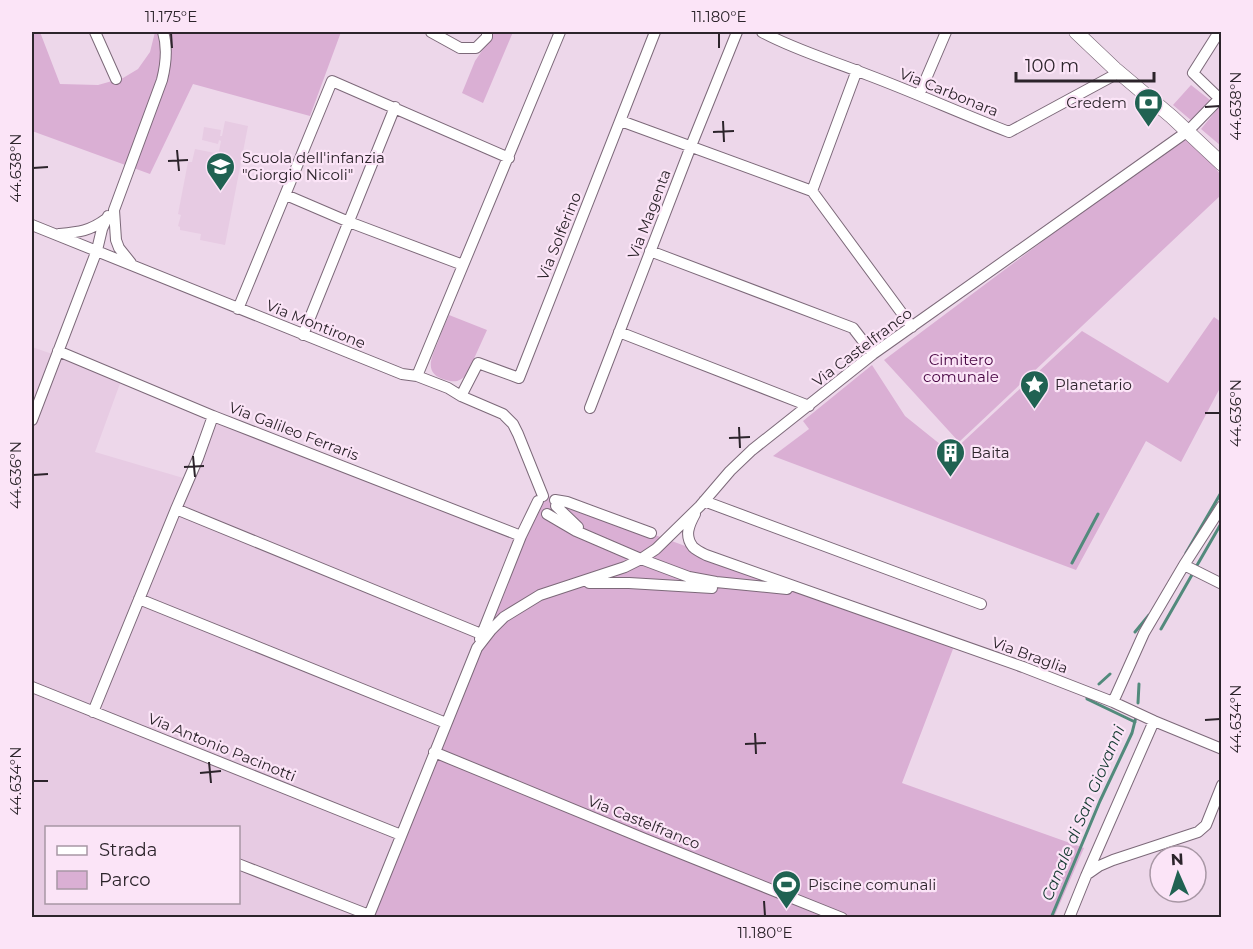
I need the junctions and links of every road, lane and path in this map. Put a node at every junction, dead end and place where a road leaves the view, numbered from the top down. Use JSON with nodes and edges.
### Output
{"nodes":[{"id":1,"x":95,"y":32,"type":"edge"},
{"id":2,"x":163,"y":32,"type":"edge"},
{"id":3,"x":431,"y":32,"type":"edge"},
{"id":4,"x":487,"y":32,"type":"edge"},
{"id":5,"x":560,"y":32,"type":"edge"},
{"id":6,"x":655,"y":32,"type":"edge"},
{"id":7,"x":737,"y":32,"type":"edge"},
{"id":8,"x":762,"y":32,"type":"edge"},
{"id":9,"x":946,"y":32,"type":"edge"},
{"id":10,"x":1076,"y":32,"type":"edge"},
{"id":11,"x":1219,"y":32,"type":"edge"},
{"id":12,"x":857,"y":70,"type":"junction"},
{"id":13,"x":1120,"y":72,"type":"junction"},
{"id":14,"x":116,"y":79,"type":"dead end"},
{"id":15,"x":919,"y":95,"type":"junction"},
{"id":16,"x":1221,"y":99,"type":"edge"},
{"id":17,"x":394,"y":107,"type":"junction"},
{"id":18,"x":621,"y":121,"type":"junction"},
{"id":19,"x":1188,"y":131,"type":"junction"},
{"id":20,"x":691,"y":146,"type":"junction"},
{"id":21,"x":509,"y":158,"type":"junction"},
{"id":22,"x":1221,"y":164,"type":"edge"},
{"id":23,"x":812,"y":191,"type":"junction"},
{"id":24,"x":286,"y":195,"type":"junction"},
{"id":25,"x":113,"y":216,"type":"junction"},
{"id":26,"x":349,"y":222,"type":"junction"},
{"id":27,"x":32,"y":225,"type":"edge"},
{"id":28,"x":56,"y":234,"type":"junction"},
{"id":29,"x":97,"y":250,"type":"junction"},
{"id":30,"x":650,"y":251,"type":"junction"},
{"id":31,"x":132,"y":265,"type":"junction"},
{"id":32,"x":463,"y":266,"type":"junction"},
{"id":33,"x":238,"y":309,"type":"junction"},
{"id":34,"x":912,"y":327,"type":"junction"},
{"id":35,"x":619,"y":332,"type":"junction"},
{"id":36,"x":303,"y":335,"type":"junction"},
{"id":37,"x":58,"y":351,"type":"junction"},
{"id":38,"x":873,"y":354,"type":"junction"},
{"id":39,"x":417,"y":376,"type":"junction"},
{"id":40,"x":461,"y":396,"type":"junction"},
{"id":41,"x":809,"y":405,"type":"junction"},
{"id":42,"x":590,"y":408,"type":"dead end"},
{"id":43,"x":213,"y":416,"type":"junction"},
{"id":44,"x":32,"y":420,"type":"edge"},
{"id":45,"x":541,"y":499,"type":"junction"},
{"id":46,"x":702,"y":504,"type":"junction"},
{"id":47,"x":1221,"y":506,"type":"edge"},
{"id":48,"x":553,"y":507,"type":"junction"},
{"id":49,"x":176,"y":509,"type":"junction"},
{"id":50,"x":651,"y":533,"type":"dead end"},
{"id":51,"x":521,"y":536,"type":"junction"},
{"id":52,"x":641,"y":559,"type":"junction"},
{"id":53,"x":1191,"y":568,"type":"junction"},
{"id":54,"x":1221,"y":584,"type":"edge"},
{"id":55,"x":560,"y":587,"type":"junction"},
{"id":56,"x":825,"y":598,"type":"junction"},
{"id":57,"x":139,"y":599,"type":"junction"},
{"id":58,"x":981,"y":604,"type":"dead end"},
{"id":59,"x":481,"y":634,"type":"junction"},
{"id":60,"x":477,"y":648,"type":"junction"},
{"id":61,"x":32,"y":687,"type":"edge"},
{"id":62,"x":1113,"y":702,"type":"junction"},
{"id":63,"x":93,"y":712,"type":"junction"},
{"id":64,"x":1154,"y":721,"type":"junction"},
{"id":65,"x":446,"y":723,"type":"junction"},
{"id":66,"x":1221,"y":749,"type":"edge"},
{"id":67,"x":434,"y":752,"type":"junction"},
{"id":68,"x":1221,"y":785,"type":"edge"},
{"id":69,"x":401,"y":835,"type":"junction"},
{"id":70,"x":1101,"y":842,"type":"junction"},
{"id":71,"x":1120,"y":858,"type":"junction"},
{"id":72,"x":240,"y":865,"type":"edge"},
{"id":73,"x":1086,"y":876,"type":"junction"},
{"id":74,"x":368,"y":916,"type":"edge"},
{"id":75,"x":842,"y":918,"type":"edge"},
{"id":76,"x":1069,"y":918,"type":"edge"}],
"edges":[{"from":1,"to":14,"type":"street"},
{"from":2,"to":25,"type":"street"},
{"from":3,"to":4,"type":"street"},
{"from":5,"to":21,"type":"street"},
{"from":6,"to":18,"type":"street","name":"Via Solferino"},
{"from":7,"to":20,"type":"street","name":"Via Magenta"},
{"from":8,"to":12,"type":"street","name":"Via Carbonara"},
{"from":9,"to":15,"type":"street"},
{"from":10,"to":13,"type":"main road"},
{"from":11,"to":16,"type":"street"},
{"from":12,"to":15,"type":"street","name":"Via Carbonara"},
{"from":12,"to":23,"type":"street"},
{"from":13,"to":15,"type":"street","name":"Via Carbonara"},
{"from":13,"to":19,"type":"main road"},
{"from":16,"to":19,"type":"street","name":"Via Castelfranco"},
{"from":17,"to":21,"type":"street"},
{"from":17,"to":24,"type":"street"},
{"from":17,"to":26,"type":"street"},
{"from":18,"to":20,"type":"street"},
{"from":18,"to":40,"type":"street","name":"Via Solferino"},
{"from":19,"to":22,"type":"main road"},
{"from":19,"to":34,"type":"street","name":"Via Castelfranco"},
{"from":20,"to":23,"type":"street"},
{"from":20,"to":30,"type":"street","name":"Via Magenta"},
{"from":21,"to":32,"type":"street"},
{"from":23,"to":34,"type":"street"},
{"from":24,"to":26,"type":"street"},
{"from":24,"to":33,"type":"street"},
{"from":25,"to":28,"type":"street"},
{"from":25,"to":29,"type":"street"},
{"from":25,"to":31,"type":"street"},
{"from":26,"to":32,"type":"street"},
{"from":26,"to":36,"type":"street"},
{"from":27,"to":28,"type":"street","name":"Via Montirone"},
{"from":28,"to":29,"type":"street","name":"Via Montirone"},
{"from":29,"to":31,"type":"street","name":"Via Montirone"},
{"from":29,"to":37,"type":"street"},
{"from":30,"to":35,"type":"street","name":"Via Magenta"},
{"from":30,"to":38,"type":"street"},
{"from":31,"to":33,"type":"street","name":"Via Montirone"},
{"from":32,"to":39,"type":"street"},
{"from":33,"to":36,"type":"street","name":"Via Montirone"},
{"from":34,"to":38,"type":"street","name":"Via Castelfranco"},
{"from":35,"to":41,"type":"street"},
{"from":35,"to":42,"type":"street","name":"Via Magenta"},
{"from":36,"to":39,"type":"street","name":"Via Montirone"},
{"from":37,"to":43,"type":"street","name":"Via Galileo Ferraris"},
{"from":37,"to":44,"type":"street"},
{"from":38,"to":41,"type":"street","name":"Via Castelfranco"},
{"from":39,"to":40,"type":"street","name":"Via Montirone"},
{"from":40,"to":45,"type":"street","name":"Via Montirone"},
{"from":41,"to":46,"type":"street","name":"Via Castelfranco"},
{"from":43,"to":49,"type":"street"},
{"from":43,"to":51,"type":"street","name":"Via Galileo Ferraris"},
{"from":45,"to":48,"type":"street"},
{"from":45,"to":48,"type":"street","name":"Via Montirone"},
{"from":45,"to":51,"type":"street","name":"Via Castelfranco"},
{"from":46,"to":52,"type":"street","name":"Via Castelfranco"},
{"from":46,"to":56,"type":"street","name":"Via Braglia"},
{"from":46,"to":58,"type":"street"},
{"from":47,"to":53,"type":"street"},
{"from":48,"to":50,"type":"street"},
{"from":48,"to":52,"type":"street"},
{"from":49,"to":57,"type":"street"},
{"from":49,"to":59,"type":"street"},
{"from":51,"to":59,"type":"street","name":"Via Castelfranco"},
{"from":52,"to":55,"type":"street","name":"Via Castelfranco"},
{"from":52,"to":56,"type":"street","name":"Via Braglia"},
{"from":53,"to":54,"type":"street"},
{"from":53,"to":62,"type":"street"},
{"from":55,"to":56,"type":"street","name":"Via Castelfranco"},
{"from":55,"to":60,"type":"street","name":"Via Castelfranco"},
{"from":56,"to":62,"type":"street","name":"Via Braglia"},
{"from":57,"to":63,"type":"street"},
{"from":57,"to":65,"type":"street"},
{"from":59,"to":60,"type":"street","name":"Via Castelfranco"},
{"from":60,"to":65,"type":"street","name":"Via Castelfranco"},
{"from":61,"to":63,"type":"street","name":"Via Antonio Pacinotti"},
{"from":62,"to":64,"type":"street","name":"Via Braglia"},
{"from":63,"to":69,"type":"street","name":"Via Antonio Pacinotti"},
{"from":64,"to":66,"type":"street","name":"Via Braglia"},
{"from":64,"to":70,"type":"street"},
{"from":65,"to":67,"type":"street","name":"Via Castelfranco"},
{"from":67,"to":69,"type":"street","name":"Via Castelfranco"},
{"from":67,"to":75,"type":"street","name":"Via Castelfranco"},
{"from":68,"to":71,"type":"street"},
{"from":69,"to":74,"type":"street","name":"Via Castelfranco"},
{"from":70,"to":71,"type":"street"},
{"from":70,"to":73,"type":"street"},
{"from":71,"to":73,"type":"street"},
{"from":72,"to":74,"type":"street"},
{"from":73,"to":76,"type":"street"}]}
